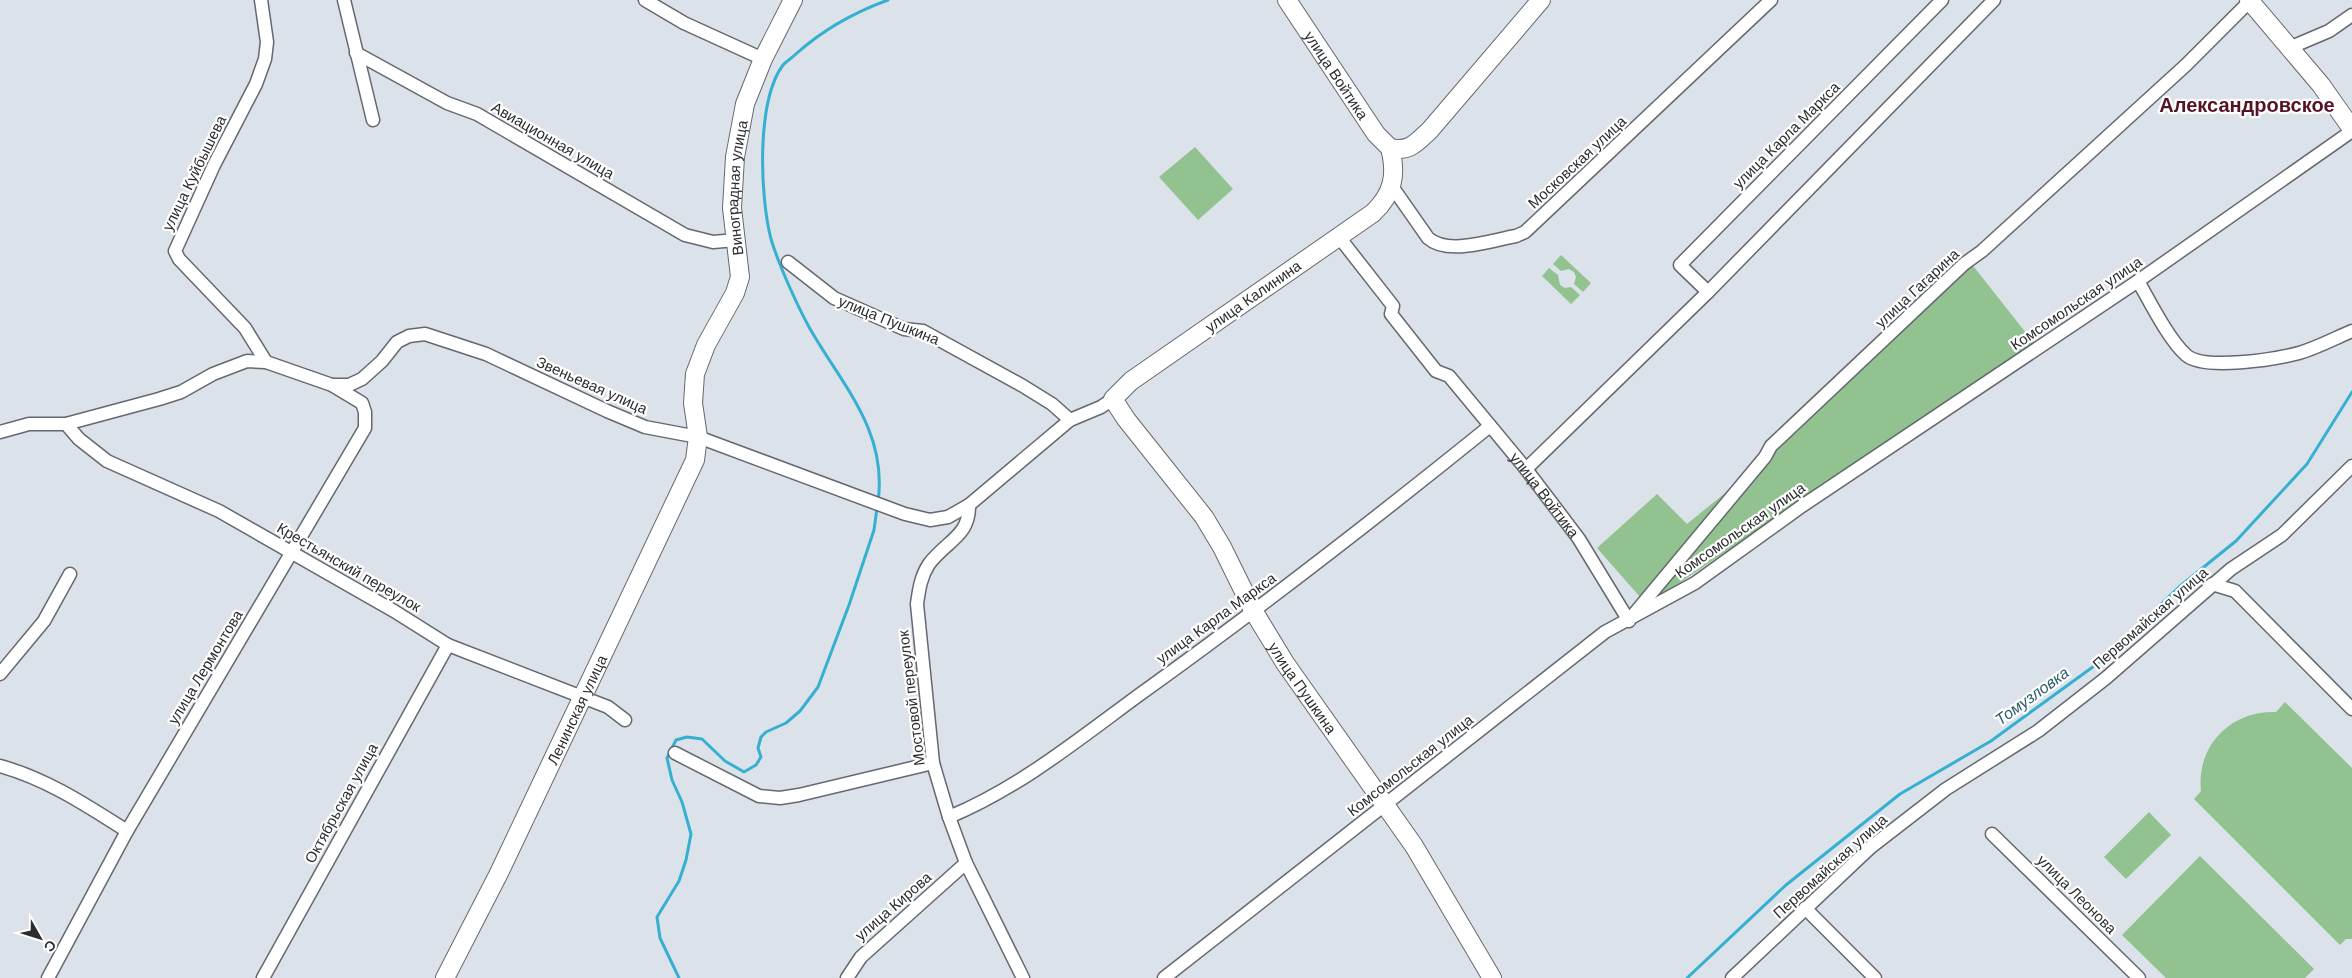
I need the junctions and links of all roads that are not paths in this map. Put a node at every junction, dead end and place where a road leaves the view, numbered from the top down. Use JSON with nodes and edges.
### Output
{"nodes":[{"id":1,"x":261,"y":0,"type":"edge"},
{"id":2,"x":344,"y":0,"type":"edge"},
{"id":3,"x":645,"y":0,"type":"edge"},
{"id":4,"x":793,"y":0,"type":"edge"},
{"id":5,"x":1287,"y":0,"type":"edge"},
{"id":6,"x":1541,"y":0,"type":"edge"},
{"id":7,"x":1771,"y":0,"type":"edge"},
{"id":8,"x":1942,"y":0,"type":"edge"},
{"id":9,"x":1994,"y":0,"type":"edge"},
{"id":10,"x":2250,"y":0,"type":"edge"},
{"id":11,"x":2352,"y":15,"type":"edge"},
{"id":12,"x":2289,"y":48,"type":"junction"},
{"id":13,"x":356,"y":53,"type":"junction"},
{"id":14,"x":763,"y":59,"type":"junction"},
{"id":15,"x":373,"y":120,"type":"dead end"},
{"id":16,"x":2352,"y":130,"type":"edge"},
{"id":17,"x":1390,"y":148,"type":"junction"},
{"id":18,"x":1390,"y":185,"type":"junction"},
{"id":19,"x":1339,"y":237,"type":"junction"},
{"id":20,"x":736,"y":240,"type":"junction"},
{"id":21,"x":788,"y":262,"type":"dead end"},
{"id":22,"x":2138,"y":281,"type":"junction"},
{"id":23,"x":1708,"y":292,"type":"junction"},
{"id":24,"x":2352,"y":331,"type":"edge"},
{"id":25,"x":266,"y":362,"type":"junction"},
{"id":26,"x":332,"y":385,"type":"junction"},
{"id":27,"x":1113,"y":399,"type":"junction"},
{"id":28,"x":1070,"y":420,"type":"junction"},
{"id":29,"x":66,"y":424,"type":"junction"},
{"id":30,"x":1490,"y":426,"type":"junction"},
{"id":31,"x":0,"y":432,"type":"edge"},
{"id":32,"x":698,"y":437,"type":"junction"},
{"id":33,"x":2352,"y":466,"type":"edge"},
{"id":34,"x":1526,"y":469,"type":"junction"},
{"id":35,"x":854,"y":495,"type":"joint"},
{"id":36,"x":969,"y":505,"type":"junction"},
{"id":37,"x":291,"y":552,"type":"junction"},
{"id":38,"x":70,"y":574,"type":"dead end"},
{"id":39,"x":2212,"y":584,"type":"junction"},
{"id":40,"x":1254,"y":612,"type":"junction"},
{"id":41,"x":1629,"y":621,"type":"junction"},
{"id":42,"x":448,"y":645,"type":"junction"},
{"id":43,"x":0,"y":674,"type":"edge"},
{"id":44,"x":581,"y":697,"type":"junction"},
{"id":45,"x":2352,"y":709,"type":"edge"},
{"id":46,"x":625,"y":720,"type":"dead end"},
{"id":47,"x":675,"y":753,"type":"dead end"},
{"id":48,"x":933,"y":763,"type":"junction"},
{"id":49,"x":0,"y":766,"type":"edge"},
{"id":50,"x":1385,"y":806,"type":"junction"},
{"id":51,"x":949,"y":817,"type":"junction"},
{"id":52,"x":127,"y":831,"type":"junction"},
{"id":53,"x":1992,"y":834,"type":"dead end"},
{"id":54,"x":966,"y":863,"type":"junction"},
{"id":55,"x":1805,"y":908,"type":"junction"},
{"id":56,"x":48,"y":978,"type":"edge"},
{"id":57,"x":263,"y":978,"type":"edge"},
{"id":58,"x":445,"y":978,"type":"edge"},
{"id":59,"x":847,"y":978,"type":"edge"},
{"id":60,"x":1023,"y":978,"type":"edge"},
{"id":61,"x":1164,"y":978,"type":"edge"},
{"id":62,"x":1492,"y":978,"type":"edge"},
{"id":63,"x":1732,"y":978,"type":"edge"},
{"id":64,"x":1875,"y":978,"type":"edge"},
{"id":65,"x":2139,"y":978,"type":"edge"}],
"edges":[{"from":1,"to":25,"type":"street","name":"улица Куйбышева"},
{"from":2,"to":13,"type":"street"},
{"from":3,"to":14,"type":"street"},
{"from":4,"to":14,"type":"main road","name":"Виноградная улица"},
{"from":5,"to":17,"type":"main road","name":"улица Войтика"},
{"from":6,"to":17,"type":"main road"},
{"from":7,"to":18,"type":"street","name":"Московская улица"},
{"from":8,"to":23,"type":"street","name":"улица Карла Маркса"},
{"from":9,"to":23,"type":"street"},
{"from":10,"to":12,"type":"main road"},
{"from":10,"to":41,"type":"street","name":"улица Гагарина"},
{"from":11,"to":12,"type":"street"},
{"from":12,"to":16,"type":"main road"},
{"from":13,"to":15,"type":"street"},
{"from":13,"to":20,"type":"street","name":"Авиационная улица"},
{"from":14,"to":20,"type":"main road","name":"Виноградная улица"},
{"from":16,"to":22,"type":"street","name":"Комсомольская улица"},
{"from":17,"to":18,"type":"main road","name":"улица Калинина"},
{"from":18,"to":19,"type":"main road","name":"улица Калинина"},
{"from":19,"to":27,"type":"main road","name":"улица Калинина"},
{"from":19,"to":30,"type":"street","name":"улица Войтика"},
{"from":20,"to":32,"type":"main road","name":"Виноградная улица"},
{"from":21,"to":28,"type":"street","name":"улица Пушкина"},
{"from":22,"to":24,"type":"street"},
{"from":22,"to":41,"type":"street","name":"Комсомольская улица"},
{"from":23,"to":34,"type":"street"},
{"from":25,"to":26,"type":"street","name":"улица Лермонтова"},
{"from":25,"to":29,"type":"street"},
{"from":26,"to":32,"type":"street","name":"Звеньевая улица"},
{"from":26,"to":37,"type":"street","name":"улица Лермонтова"},
{"from":27,"to":28,"type":"street","name":"улица Калинина"},
{"from":27,"to":40,"type":"main road","name":"улица Пушкина"},
{"from":28,"to":36,"type":"street","name":"улица Калинина"},
{"from":29,"to":31,"type":"street"},
{"from":29,"to":37,"type":"street","name":"Крестьянский переулок"},
{"from":30,"to":34,"type":"street","name":"улица Войтика"},
{"from":30,"to":40,"type":"street","name":"улица Карла Маркса"},
{"from":32,"to":35,"type":"street","name":"Звеньевая улица"},
{"from":32,"to":44,"type":"main road","name":"Ленинская улица"},
{"from":33,"to":39,"type":"street","name":"Первомайская улица"},
{"from":34,"to":41,"type":"street","name":"улица Войтика"},
{"from":35,"to":36,"type":"street","name":"улица Калинина"},
{"from":36,"to":48,"type":"street","name":"Мостовой переулок"},
{"from":37,"to":42,"type":"street","name":"Крестьянский переулок"},
{"from":37,"to":52,"type":"street","name":"улица Лермонтова"},
{"from":38,"to":43,"type":"street"},
{"from":39,"to":45,"type":"street"},
{"from":39,"to":55,"type":"street","name":"Первомайская улица"},
{"from":40,"to":50,"type":"main road","name":"улица Пушкина"},
{"from":40,"to":51,"type":"street","name":"улица Карла Маркса"},
{"from":41,"to":50,"type":"street","name":"Комсомольская улица"},
{"from":42,"to":44,"type":"street","name":"Крестьянский переулок"},
{"from":42,"to":57,"type":"street","name":"Октябрьская улица"},
{"from":44,"to":46,"type":"street","name":"Крестьянский переулок"},
{"from":44,"to":58,"type":"main road","name":"Ленинская улица"},
{"from":47,"to":48,"type":"street"},
{"from":48,"to":51,"type":"street","name":"Мостовой переулок"},
{"from":49,"to":52,"type":"street"},
{"from":50,"to":61,"type":"street","name":"Комсомольская улица"},
{"from":50,"to":62,"type":"main road","name":"улица Пушкина"},
{"from":51,"to":54,"type":"street","name":"Мостовой переулок"},
{"from":52,"to":56,"type":"street","name":"улица Лермонтова"},
{"from":53,"to":65,"type":"street","name":"улица Леонова"},
{"from":54,"to":59,"type":"street","name":"улица Кирова"},
{"from":54,"to":60,"type":"street","name":"Мостовой переулок"},
{"from":55,"to":63,"type":"street","name":"Первомайская улица"},
{"from":55,"to":64,"type":"street"}]}
